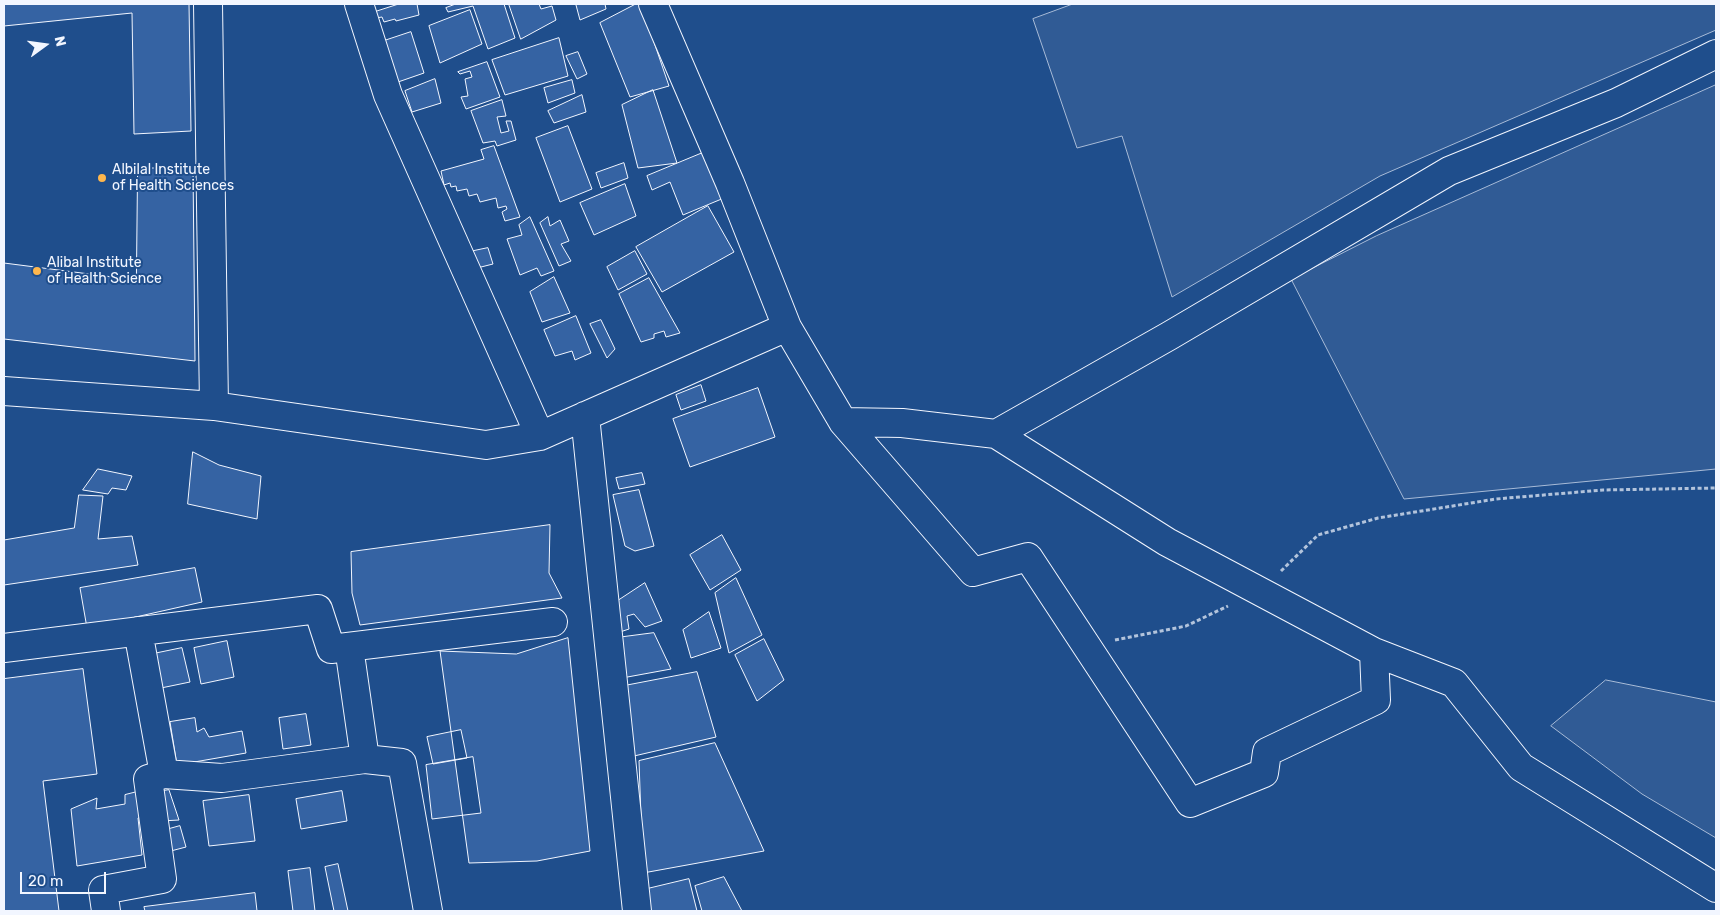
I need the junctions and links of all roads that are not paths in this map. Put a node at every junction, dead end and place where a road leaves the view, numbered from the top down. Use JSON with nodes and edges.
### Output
{"nodes":[{"id":1,"x":208,"y":4,"type":"edge"},
{"id":2,"x":359,"y":4,"type":"edge"},
{"id":3,"x":653,"y":4,"type":"edge"},
{"id":4,"x":1716,"y":54,"type":"edge"},
{"id":5,"x":787,"y":327,"type":"junction"},
{"id":6,"x":4,"y":391,"type":"edge"},
{"id":7,"x":214,"y":406,"type":"junction"},
{"id":8,"x":585,"y":416,"type":"junction"},
{"id":9,"x":843,"y":422,"type":"junction"},
{"id":10,"x":996,"y":434,"type":"junction"},
{"id":11,"x":540,"y":436,"type":"junction"},
{"id":12,"x":553,"y":622,"type":"dead end"},
{"id":13,"x":138,"y":631,"type":"junction"},
{"id":14,"x":348,"y":647,"type":"junction"},
{"id":15,"x":4,"y":648,"type":"edge"},
{"id":16,"x":1374,"y":652,"type":"junction"},
{"id":17,"x":365,"y":759,"type":"junction"},
{"id":18,"x":164,"y":774,"type":"junction"},
{"id":19,"x":1716,"y":888,"type":"edge"},
{"id":20,"x":106,"y":911,"type":"edge"},
{"id":21,"x":428,"y":911,"type":"edge"},
{"id":22,"x":637,"y":911,"type":"edge"}],
"edges":[{"from":1,"to":7,"type":"street"},
{"from":2,"to":11,"type":"street"},
{"from":3,"to":5,"type":"street"},
{"from":4,"to":10,"type":"street"},
{"from":5,"to":8,"type":"street"},
{"from":5,"to":9,"type":"street"},
{"from":6,"to":7,"type":"street"},
{"from":7,"to":11,"type":"street"},
{"from":8,"to":11,"type":"street"},
{"from":8,"to":22,"type":"street"},
{"from":9,"to":10,"type":"street"},
{"from":9,"to":16,"type":"street"},
{"from":10,"to":16,"type":"street"},
{"from":12,"to":14,"type":"street"},
{"from":13,"to":14,"type":"street"},
{"from":13,"to":15,"type":"street"},
{"from":13,"to":18,"type":"street"},
{"from":14,"to":17,"type":"street"},
{"from":16,"to":19,"type":"street"},
{"from":17,"to":18,"type":"street"},
{"from":17,"to":21,"type":"street"},
{"from":18,"to":20,"type":"street"}]}
